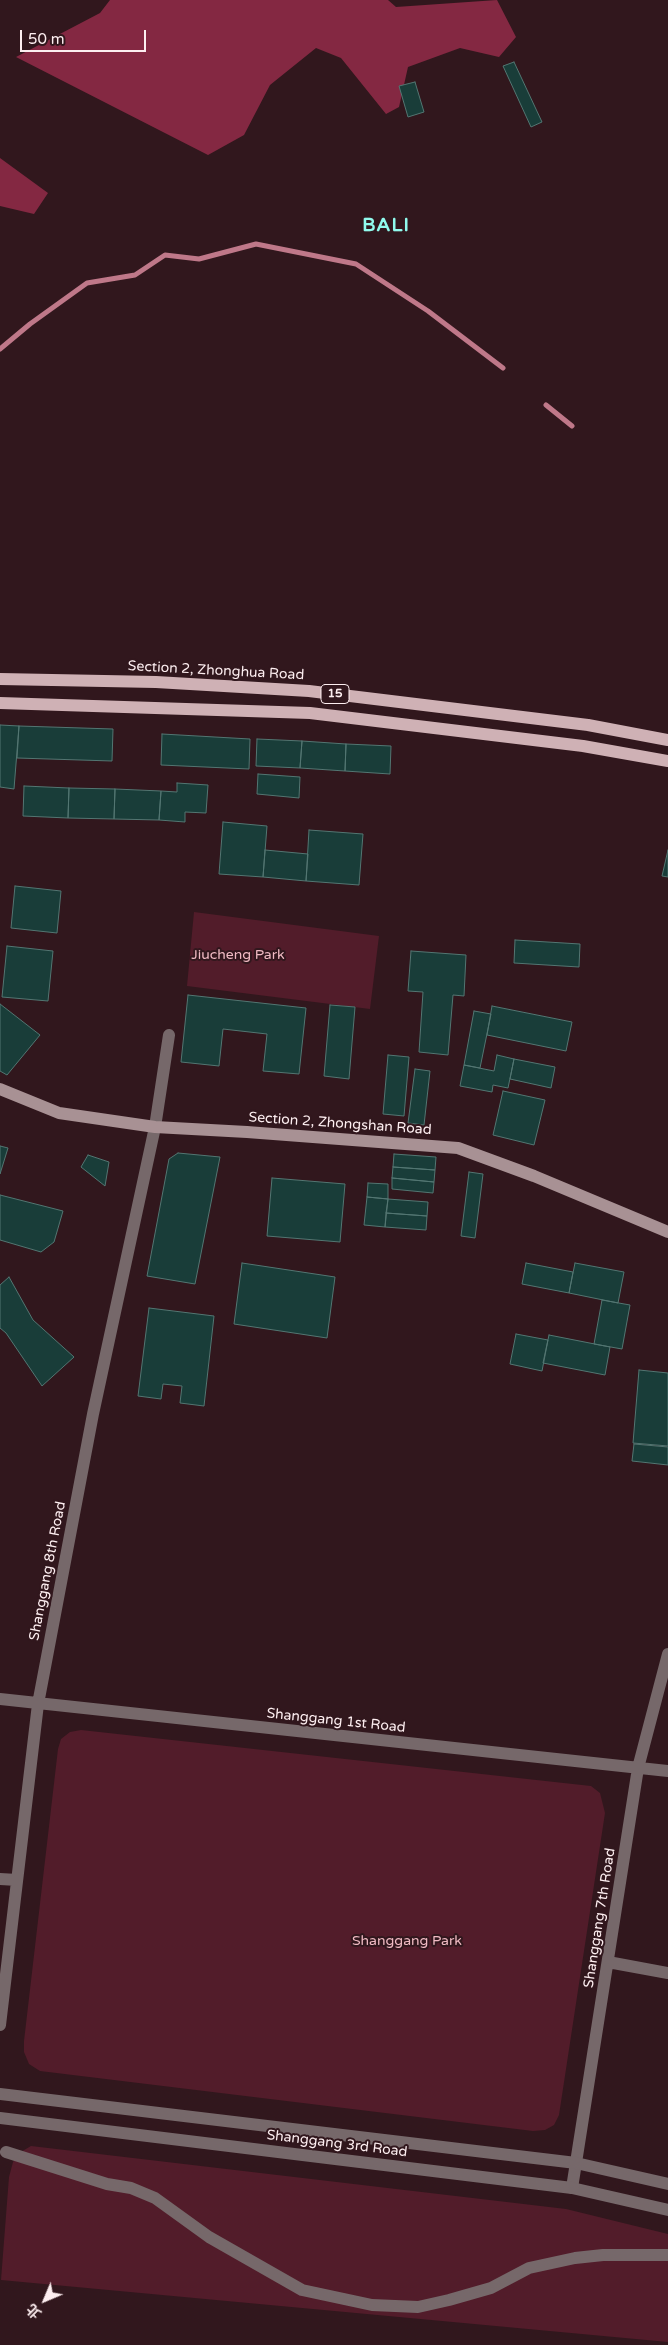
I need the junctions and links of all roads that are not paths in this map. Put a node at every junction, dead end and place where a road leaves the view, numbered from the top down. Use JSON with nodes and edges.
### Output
{"nodes":[{"id":1,"x":0,"y":678,"type":"edge"},
{"id":2,"x":0,"y":703,"type":"edge"},
{"id":3,"x":668,"y":740,"type":"edge"},
{"id":4,"x":668,"y":761,"type":"edge"},
{"id":5,"x":169,"y":1035,"type":"dead end"},
{"id":6,"x":0,"y":1089,"type":"edge"},
{"id":7,"x":155,"y":1127,"type":"junction"},
{"id":8,"x":668,"y":1232,"type":"edge"},
{"id":9,"x":668,"y":1654,"type":"edge"},
{"id":10,"x":0,"y":1699,"type":"edge"},
{"id":11,"x":38,"y":1704,"type":"junction"},
{"id":12,"x":638,"y":1768,"type":"junction"},
{"id":13,"x":668,"y":1771,"type":"edge"},
{"id":14,"x":0,"y":1879,"type":"edge"},
{"id":15,"x":17,"y":1880,"type":"junction"},
{"id":16,"x":608,"y":1962,"type":"junction"},
{"id":17,"x":668,"y":1973,"type":"edge"},
{"id":18,"x":0,"y":2025,"type":"edge"},
{"id":19,"x":0,"y":2094,"type":"edge"},
{"id":20,"x":0,"y":2118,"type":"edge"},
{"id":21,"x":6,"y":2152,"type":"dead end"},
{"id":22,"x":576,"y":2163,"type":"junction"},
{"id":23,"x":668,"y":2184,"type":"edge"},
{"id":24,"x":572,"y":2188,"type":"junction"},
{"id":25,"x":668,"y":2210,"type":"edge"},
{"id":26,"x":668,"y":2255,"type":"edge"}],
"edges":[{"from":1,"to":3,"type":"main road","name":"Section 2, Zhonghua Road","number":"15"},
{"from":2,"to":4,"type":"main road","number":"15"},
{"from":5,"to":7,"type":"street","name":"Shanggang 8th Road"},
{"from":6,"to":7,"type":"main road","name":"Section 2, Zhongshan Road"},
{"from":7,"to":8,"type":"main road","name":"Section 2, Zhongshan Road"},
{"from":7,"to":11,"type":"street","name":"Shanggang 8th Road"},
{"from":9,"to":12,"type":"street","name":"Shanggang 7th Road"},
{"from":10,"to":11,"type":"street","name":"Shanggang 1st Road"},
{"from":11,"to":12,"type":"street","name":"Shanggang 1st Road"},
{"from":11,"to":15,"type":"street","name":"Shanggang 8th Road"},
{"from":12,"to":13,"type":"street","name":"Shanggang 1st Road"},
{"from":12,"to":16,"type":"street","name":"Shanggang 7th Road"},
{"from":14,"to":15,"type":"street"},
{"from":15,"to":18,"type":"street","name":"Shanggang 8th Road"},
{"from":16,"to":17,"type":"street"},
{"from":16,"to":22,"type":"street","name":"Shanggang 7th Road"},
{"from":19,"to":22,"type":"street","name":"Shanggang 3rd Road"},
{"from":20,"to":24,"type":"street","name":"Shanggang 3rd Road"},
{"from":21,"to":26,"type":"street"},
{"from":22,"to":23,"type":"street","name":"Shanggang 3rd Road"},
{"from":22,"to":24,"type":"street","name":"Shanggang 7th Road"},
{"from":24,"to":25,"type":"street","name":"Shanggang 3rd Road"}]}
